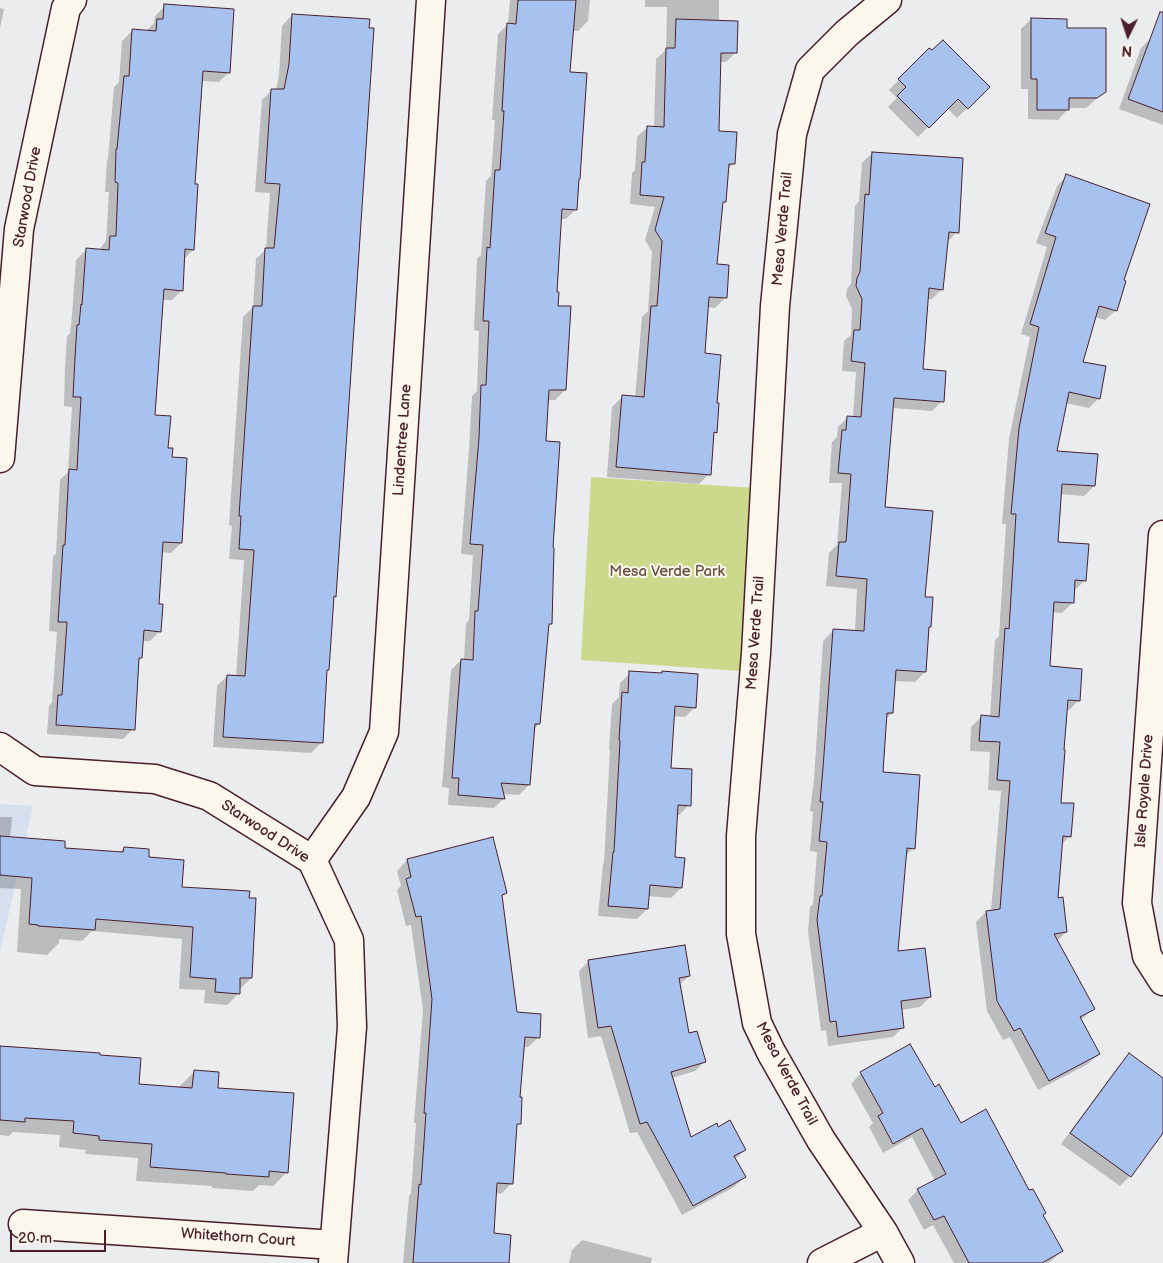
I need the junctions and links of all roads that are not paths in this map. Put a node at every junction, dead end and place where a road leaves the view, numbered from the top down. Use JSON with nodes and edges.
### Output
{"nodes":[{"id":1,"x":72,"y":0,"type":"edge"},
{"id":2,"x":431,"y":0,"type":"edge"},
{"id":3,"x":887,"y":0,"type":"edge"},
{"id":4,"x":0,"y":458,"type":"edge"},
{"id":5,"x":1163,"y":535,"type":"edge"},
{"id":6,"x":1158,"y":669,"type":"edge"},
{"id":7,"x":0,"y":747,"type":"edge"},
{"id":8,"x":312,"y":860,"type":"junction"},
{"id":9,"x":1163,"y":981,"type":"edge"},
{"id":10,"x":23,"y":1224,"type":"dead end"},
{"id":11,"x":883,"y":1232,"type":"junction"},
{"id":12,"x":334,"y":1254,"type":"edge"},
{"id":13,"x":822,"y":1263,"type":"edge"},
{"id":14,"x":900,"y":1263,"type":"edge"}],
"edges":[{"from":1,"to":4,"type":"street","name":"Starwood Drive"},
{"from":2,"to":8,"type":"street","name":"Lindentree Lane"},
{"from":3,"to":11,"type":"street","name":"Mesa Verde Trail"},
{"from":5,"to":6,"type":"street","name":"Isle Royale Drive"},
{"from":6,"to":9,"type":"street","name":"Isle Royale Drive"},
{"from":7,"to":8,"type":"street","name":"Starwood Drive"},
{"from":8,"to":12,"type":"street","name":"Starwood Drive"},
{"from":10,"to":12,"type":"street","name":"Whitethorn Court"},
{"from":11,"to":13,"type":"street"},
{"from":11,"to":14,"type":"street","name":"Mesa Verde Trail"}]}
